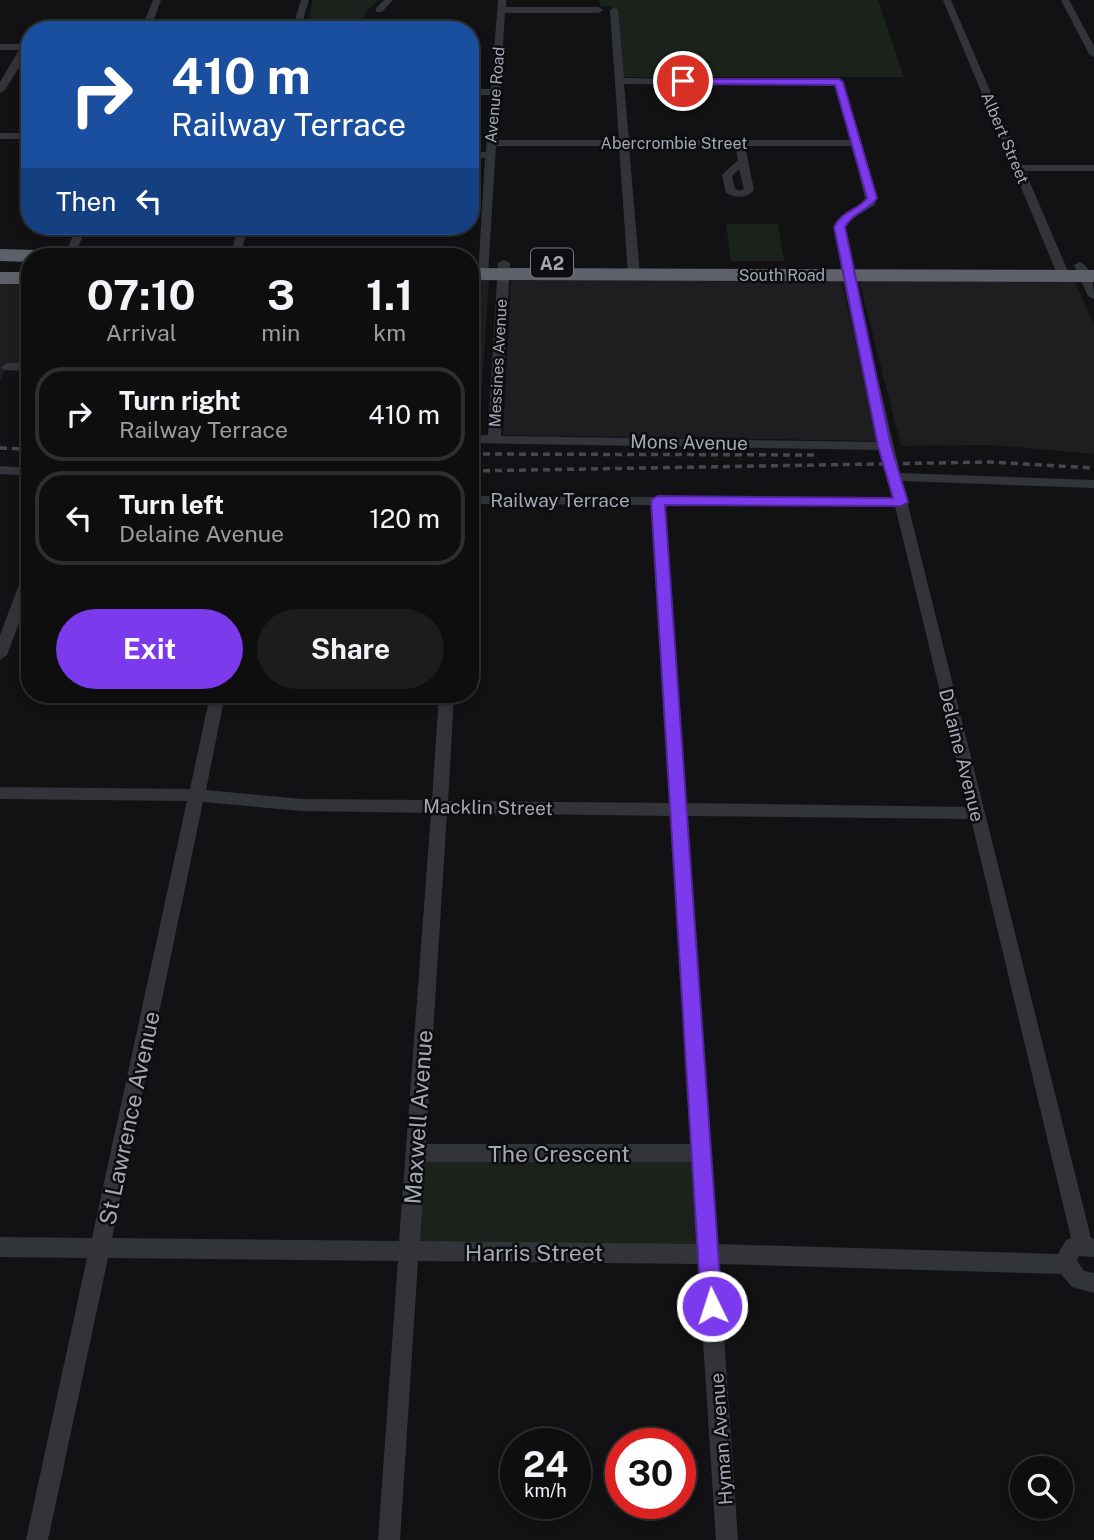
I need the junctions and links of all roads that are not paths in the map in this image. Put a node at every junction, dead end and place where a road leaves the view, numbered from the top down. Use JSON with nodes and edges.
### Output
{"nodes":[{"id":1,"x":158,"y":0,"type":"edge"},
{"id":2,"x":305,"y":0,"type":"edge"},
{"id":3,"x":389,"y":0,"type":"edge"},
{"id":4,"x":947,"y":0,"type":"edge"},
{"id":5,"x":1065,"y":0,"type":"edge"},
{"id":6,"x":502,"y":5,"type":"edge"},
{"id":7,"x":379,"y":10,"type":"dead end"},
{"id":8,"x":599,"y":10,"type":"dead end"},
{"id":9,"x":614,"y":10,"type":"dead end"},
{"id":10,"x":149,"y":21,"type":"edge"},
{"id":11,"x":299,"y":21,"type":"edge"},
{"id":12,"x":1080,"y":29,"type":"junction"},
{"id":13,"x":1094,"y":29,"type":"edge"},
{"id":14,"x":0,"y":47,"type":"edge"},
{"id":15,"x":21,"y":47,"type":"edge"},
{"id":16,"x":1094,"y":54,"type":"edge"},
{"id":17,"x":21,"y":57,"type":"edge"},
{"id":18,"x":620,"y":81,"type":"junction"},
{"id":19,"x":0,"y":90,"type":"edge"},
{"id":20,"x":479,"y":92,"type":"edge"},
{"id":21,"x":495,"y":92,"type":"junction"},
{"id":22,"x":0,"y":136,"type":"edge"},
{"id":23,"x":21,"y":136,"type":"edge"},
{"id":24,"x":491,"y":143,"type":"junction"},
{"id":25,"x":625,"y":143,"type":"junction"},
{"id":26,"x":739,"y":143,"type":"junction"},
{"id":27,"x":857,"y":143,"type":"junction"},
{"id":28,"x":479,"y":155,"type":"edge"},
{"id":29,"x":490,"y":155,"type":"junction"},
{"id":30,"x":743,"y":160,"type":"dead end"},
{"id":31,"x":1018,"y":168,"type":"junction"},
{"id":32,"x":1094,"y":169,"type":"edge"},
{"id":33,"x":0,"y":256,"type":"edge"},
{"id":34,"x":21,"y":256,"type":"edge"},
{"id":35,"x":0,"y":262,"type":"edge"},
{"id":36,"x":21,"y":262,"type":"edge"},
{"id":37,"x":486,"y":269,"type":"edge"},
{"id":38,"x":633,"y":269,"type":"junction"},
{"id":39,"x":848,"y":270,"type":"junction"},
{"id":40,"x":0,"y":271,"type":"edge"},
{"id":41,"x":1079,"y":271,"type":"edge"},
{"id":42,"x":21,"y":272,"type":"edge"},
{"id":43,"x":0,"y":278,"type":"edge"},
{"id":44,"x":21,"y":278,"type":"edge"},
{"id":45,"x":1094,"y":296,"type":"edge"},
{"id":46,"x":7,"y":367,"type":"dead end"},
{"id":47,"x":21,"y":367,"type":"edge"},
{"id":48,"x":479,"y":439,"type":"edge"},
{"id":49,"x":494,"y":439,"type":"junction"},
{"id":50,"x":884,"y":446,"type":"junction"},
{"id":51,"x":0,"y":470,"type":"edge"},
{"id":52,"x":21,"y":471,"type":"edge"},
{"id":53,"x":895,"y":477,"type":"junction"},
{"id":54,"x":1094,"y":484,"type":"edge"},
{"id":55,"x":479,"y":500,"type":"edge"},
{"id":56,"x":658,"y":500,"type":"junction"},
{"id":57,"x":901,"y":502,"type":"junction"},
{"id":58,"x":21,"y":597,"type":"edge"},
{"id":59,"x":0,"y":610,"type":"edge"},
{"id":60,"x":16,"y":610,"type":"junction"},
{"id":61,"x":0,"y":655,"type":"edge"},
{"id":62,"x":216,"y":703,"type":"edge"},
{"id":63,"x":446,"y":703,"type":"edge"},
{"id":64,"x":0,"y":793,"type":"edge"},
{"id":65,"x":198,"y":795,"type":"junction"},
{"id":66,"x":438,"y":806,"type":"junction"},
{"id":67,"x":678,"y":809,"type":"junction"},
{"id":68,"x":976,"y":813,"type":"junction"},
{"id":69,"x":415,"y":1153,"type":"junction"},
{"id":70,"x":702,"y":1153,"type":"junction"},
{"id":71,"x":0,"y":1247,"type":"edge"},
{"id":72,"x":1089,"y":1247,"type":"edge"},
{"id":73,"x":101,"y":1248,"type":"junction"},
{"id":74,"x":409,"y":1251,"type":"junction"},
{"id":75,"x":708,"y":1254,"type":"junction"},
{"id":76,"x":1067,"y":1264,"type":"junction"},
{"id":77,"x":1094,"y":1284,"type":"edge"},
{"id":78,"x":37,"y":1540,"type":"edge"},
{"id":79,"x":389,"y":1540,"type":"edge"},
{"id":80,"x":727,"y":1540,"type":"edge"}],
"edges":[{"from":1,"to":10,"type":"street"},
{"from":2,"to":11,"type":"street"},
{"from":3,"to":7,"type":"street"},
{"from":4,"to":31,"type":"street","name":"Albert Street"},
{"from":5,"to":12,"type":"street"},
{"from":6,"to":8,"type":"street"},
{"from":6,"to":21,"type":"street","name":"Avenue Road"},
{"from":9,"to":18,"type":"street"},
{"from":12,"to":13,"type":"street"},
{"from":12,"to":16,"type":"street"},
{"from":14,"to":15,"type":"street"},
{"from":17,"to":19,"type":"street"},
{"from":18,"to":25,"type":"street"},
{"from":18,"to":27,"type":"street"},
{"from":20,"to":21,"type":"street"},
{"from":21,"to":24,"type":"street","name":"Avenue Road"},
{"from":22,"to":23,"type":"street"},
{"from":24,"to":25,"type":"street","name":"Abercrombie Street"},
{"from":24,"to":29,"type":"street","name":"Avenue Road"},
{"from":25,"to":26,"type":"street","name":"Abercrombie Street"},
{"from":25,"to":38,"type":"street"},
{"from":26,"to":27,"type":"street","name":"Abercrombie Street"},
{"from":26,"to":30,"type":"street"},
{"from":27,"to":39,"type":"street","name":"Delaine Avenue"},
{"from":28,"to":29,"type":"street"},
{"from":29,"to":37,"type":"street","name":"Avenue Road"},
{"from":31,"to":32,"type":"street"},
{"from":31,"to":41,"type":"street","name":"Albert Street"},
{"from":33,"to":34,"type":"highway"},
{"from":35,"to":36,"type":"highway"},
{"from":37,"to":38,"type":"highway","name":"South Road","number":"A2"},
{"from":37,"to":49,"type":"street","name":"Messines Avenue"},
{"from":38,"to":39,"type":"highway","name":"South Road","number":"A2"},
{"from":39,"to":41,"type":"highway","name":"South Road","number":"A2"},
{"from":39,"to":50,"type":"street","name":"Delaine Avenue"},
{"from":40,"to":42,"type":"highway"},
{"from":41,"to":45,"type":"street","name":"Albert Street"},
{"from":43,"to":44,"type":"highway"},
{"from":46,"to":47,"type":"street"},
{"from":48,"to":49,"type":"street","name":"Messines Avenue"},
{"from":49,"to":50,"type":"street","name":"Mons Avenue"},
{"from":50,"to":53,"type":"street","name":"Delaine Avenue"},
{"from":51,"to":52,"type":"street"},
{"from":53,"to":54,"type":"street"},
{"from":53,"to":57,"type":"street","name":"Delaine Avenue"},
{"from":55,"to":56,"type":"street","name":"Railway Terrace"},
{"from":56,"to":57,"type":"street","name":"Railway Terrace"},
{"from":56,"to":67,"type":"street","name":"Hyman Avenue"},
{"from":57,"to":68,"type":"street","name":"Delaine Avenue"},
{"from":58,"to":60,"type":"street"},
{"from":59,"to":60,"type":"street"},
{"from":60,"to":61,"type":"street"},
{"from":62,"to":65,"type":"street","name":"St Lawrence Avenue"},
{"from":63,"to":66,"type":"street","name":"Maxwell Avenue"},
{"from":64,"to":65,"type":"street","name":"Macklin Street"},
{"from":65,"to":66,"type":"street","name":"Macklin Street"},
{"from":65,"to":73,"type":"street","name":"St Lawrence Avenue"},
{"from":66,"to":67,"type":"street","name":"Macklin Street"},
{"from":66,"to":69,"type":"street","name":"Maxwell Avenue"},
{"from":67,"to":68,"type":"street","name":"Macklin Street"},
{"from":67,"to":70,"type":"street","name":"Hyman Avenue"},
{"from":68,"to":72,"type":"street","name":"Delaine Avenue"},
{"from":69,"to":70,"type":"street","name":"The Crescent"},
{"from":69,"to":74,"type":"street","name":"Maxwell Avenue"},
{"from":70,"to":75,"type":"street","name":"Hyman Avenue"},
{"from":71,"to":73,"type":"street","name":"Harris Street"},
{"from":72,"to":76,"type":"street"},
{"from":73,"to":74,"type":"street","name":"Harris Street"},
{"from":73,"to":78,"type":"street","name":"St Lawrence Avenue"},
{"from":74,"to":75,"type":"street","name":"Harris Street"},
{"from":74,"to":79,"type":"street","name":"Maxwell Avenue"},
{"from":75,"to":76,"type":"street","name":"Harris Street"},
{"from":75,"to":80,"type":"street","name":"Hyman Avenue"},
{"from":76,"to":77,"type":"street"}]}
